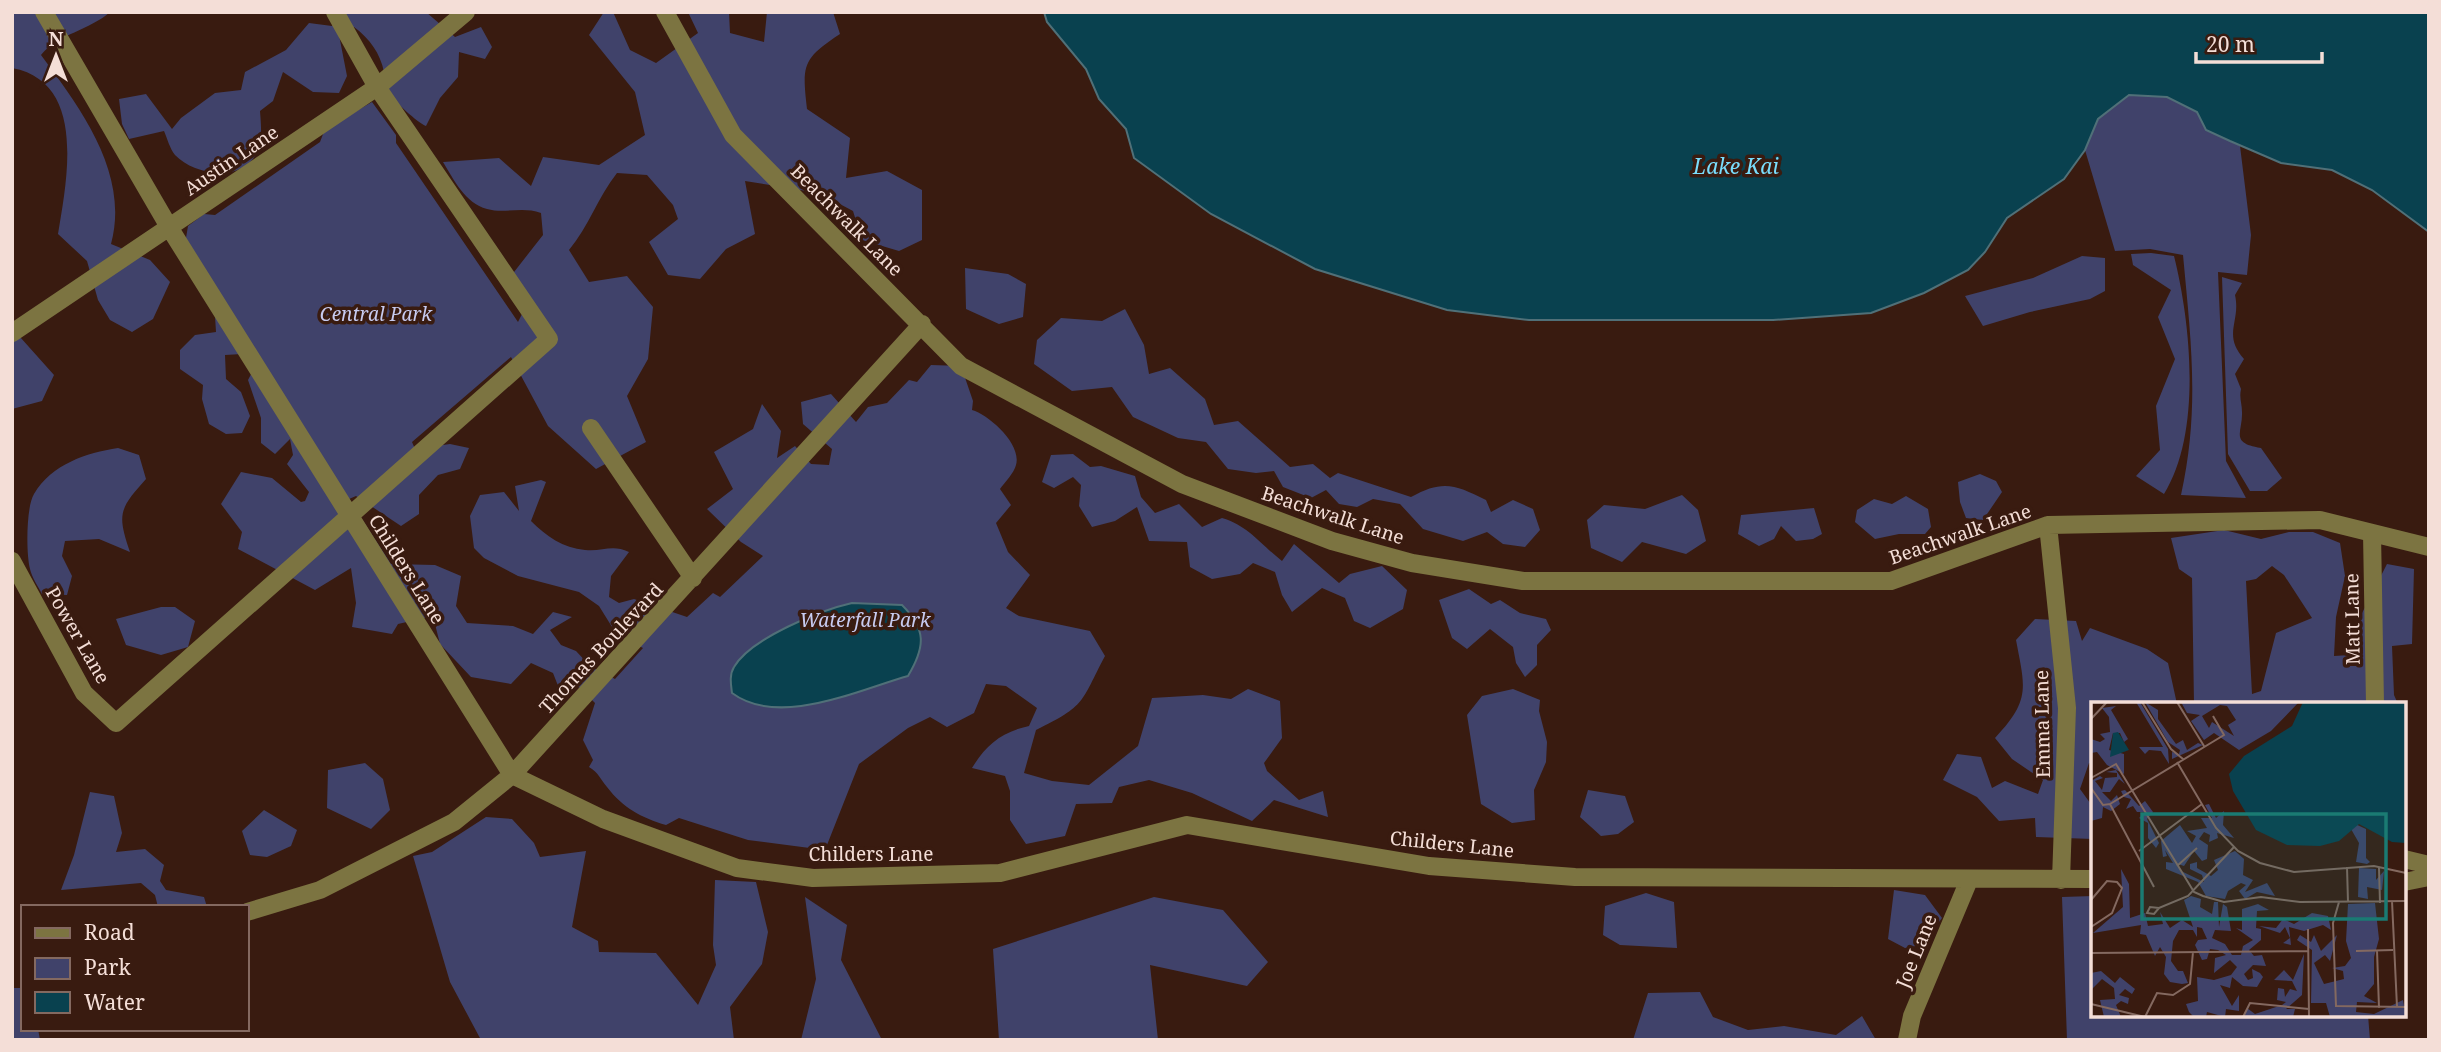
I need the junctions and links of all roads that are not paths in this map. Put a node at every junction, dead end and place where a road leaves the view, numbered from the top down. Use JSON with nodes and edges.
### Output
{"nodes":[{"id":1,"x":44,"y":12,"type":"edge"},
{"id":2,"x":335,"y":12,"type":"edge"},
{"id":3,"x":466,"y":12,"type":"edge"},
{"id":4,"x":665,"y":12,"type":"edge"},
{"id":5,"x":377,"y":87,"type":"junction"},
{"id":6,"x":169,"y":227,"type":"junction"},
{"id":7,"x":922,"y":324,"type":"junction"},
{"id":8,"x":12,"y":333,"type":"edge"},
{"id":9,"x":591,"y":428,"type":"dead end"},
{"id":10,"x":350,"y":518,"type":"junction"},
{"id":11,"x":2048,"y":525,"type":"junction"},
{"id":12,"x":2372,"y":533,"type":"junction"},
{"id":13,"x":2429,"y":547,"type":"edge"},
{"id":14,"x":12,"y":561,"type":"edge"},
{"id":15,"x":693,"y":578,"type":"junction"},
{"id":16,"x":2375,"y":702,"type":"edge"},
{"id":17,"x":512,"y":775,"type":"junction"},
{"id":18,"x":2406,"y":859,"type":"edge"},
{"id":19,"x":2429,"y":865,"type":"edge"},
{"id":20,"x":2429,"y":877,"type":"edge"},
{"id":21,"x":2091,"y":879,"type":"edge"},
{"id":22,"x":1969,"y":880,"type":"junction"},
{"id":23,"x":2061,"y":880,"type":"junction"},
{"id":24,"x":2406,"y":882,"type":"edge"},
{"id":25,"x":248,"y":912,"type":"edge"},
{"id":26,"x":1907,"y":1040,"type":"edge"}],
"edges":[{"from":1,"to":6,"type":"street","name":"Childers Lane"},
{"from":2,"to":5,"type":"street"},
{"from":3,"to":5,"type":"street","name":"Austin Lane"},
{"from":4,"to":7,"type":"street","name":"Beachwalk Lane"},
{"from":5,"to":6,"type":"street","name":"Austin Lane"},
{"from":5,"to":10,"type":"street"},
{"from":6,"to":8,"type":"street","name":"Austin Lane"},
{"from":6,"to":10,"type":"street","name":"Childers Lane"},
{"from":7,"to":11,"type":"street","name":"Beachwalk Lane"},
{"from":7,"to":15,"type":"street","name":"Thomas Boulevard"},
{"from":9,"to":15,"type":"street"},
{"from":10,"to":14,"type":"street","name":"Power Lane"},
{"from":10,"to":17,"type":"street","name":"Childers Lane"},
{"from":11,"to":12,"type":"street","name":"Beachwalk Lane"},
{"from":11,"to":23,"type":"street","name":"Emma Lane"},
{"from":12,"to":13,"type":"street","name":"Beachwalk Lane"},
{"from":12,"to":16,"type":"street","name":"Matt Lane"},
{"from":15,"to":17,"type":"street","name":"Thomas Boulevard"},
{"from":17,"to":22,"type":"street","name":"Childers Lane"},
{"from":17,"to":25,"type":"street","name":"Thomas Boulevard"},
{"from":18,"to":19,"type":"street"},
{"from":20,"to":24,"type":"street"},
{"from":21,"to":23,"type":"street","name":"Childers Lane"},
{"from":22,"to":23,"type":"street","name":"Childers Lane"},
{"from":22,"to":26,"type":"street","name":"Joe Lane"}]}
